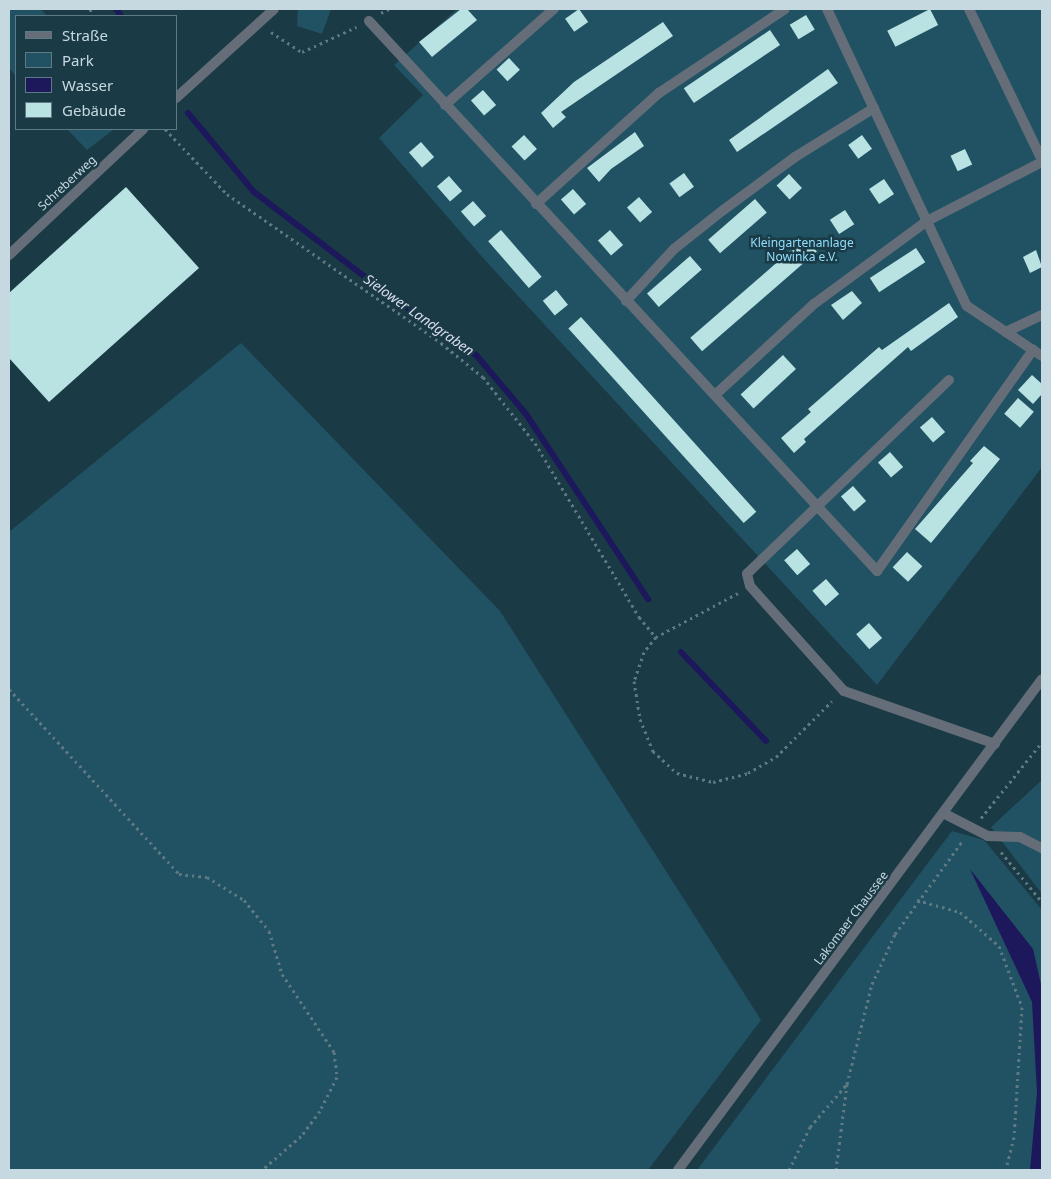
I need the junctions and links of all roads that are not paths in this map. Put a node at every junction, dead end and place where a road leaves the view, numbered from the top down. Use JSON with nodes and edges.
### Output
{"nodes":[{"id":1,"x":274,"y":9,"type":"edge"},
{"id":2,"x":554,"y":9,"type":"edge"},
{"id":3,"x":785,"y":9,"type":"edge"},
{"id":4,"x":827,"y":9,"type":"edge"},
{"id":5,"x":969,"y":9,"type":"edge"},
{"id":6,"x":369,"y":21,"type":"road end"},
{"id":7,"x":178,"y":96,"type":"edge"},
{"id":8,"x":445,"y":105,"type":"junction"},
{"id":9,"x":874,"y":108,"type":"junction"},
{"id":10,"x":142,"y":130,"type":"edge"},
{"id":11,"x":1042,"y":161,"type":"edge"},
{"id":12,"x":536,"y":204,"type":"junction"},
{"id":13,"x":927,"y":221,"type":"junction"},
{"id":14,"x":9,"y":255,"type":"edge"},
{"id":15,"x":626,"y":301,"type":"junction"},
{"id":16,"x":1042,"y":315,"type":"edge"},
{"id":17,"x":1006,"y":332,"type":"junction"},
{"id":18,"x":1033,"y":350,"type":"junction"},
{"id":19,"x":1042,"y":356,"type":"edge"},
{"id":20,"x":949,"y":380,"type":"dead end"},
{"id":21,"x":715,"y":396,"type":"junction"},
{"id":22,"x":816,"y":506,"type":"junction"},
{"id":23,"x":1042,"y":679,"type":"edge"},
{"id":24,"x":995,"y":744,"type":"junction"},
{"id":25,"x":945,"y":814,"type":"junction"},
{"id":26,"x":1042,"y":848,"type":"edge"},
{"id":27,"x":678,"y":1170,"type":"edge"}],
"edges":[{"from":1,"to":7,"type":"street"},
{"from":2,"to":8,"type":"street"},
{"from":3,"to":12,"type":"street"},
{"from":4,"to":9,"type":"street"},
{"from":5,"to":11,"type":"street"},
{"from":6,"to":8,"type":"street"},
{"from":8,"to":12,"type":"street"},
{"from":9,"to":13,"type":"street"},
{"from":9,"to":15,"type":"street"},
{"from":10,"to":14,"type":"street","name":"Schreberweg"},
{"from":11,"to":13,"type":"street"},
{"from":12,"to":15,"type":"street"},
{"from":13,"to":17,"type":"street"},
{"from":13,"to":21,"type":"street"},
{"from":15,"to":21,"type":"street"},
{"from":16,"to":17,"type":"street"},
{"from":17,"to":18,"type":"street"},
{"from":18,"to":19,"type":"street"},
{"from":18,"to":22,"type":"street"},
{"from":20,"to":22,"type":"street"},
{"from":21,"to":22,"type":"street"},
{"from":22,"to":24,"type":"street"},
{"from":23,"to":24,"type":"street","name":"Lakomaer Chaussee"},
{"from":24,"to":25,"type":"street","name":"Lakomaer Chaussee"},
{"from":25,"to":26,"type":"street"},
{"from":25,"to":27,"type":"street","name":"Lakomaer Chaussee"}]}
